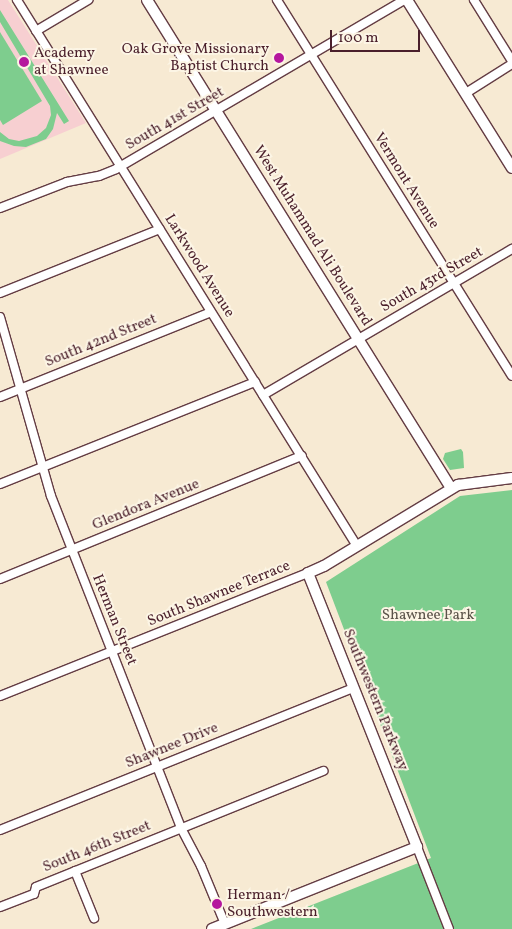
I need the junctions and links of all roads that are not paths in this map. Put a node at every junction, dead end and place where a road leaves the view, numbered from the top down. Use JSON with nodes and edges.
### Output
{"nodes":[{"id":1,"x":17,"y":0,"type":"edge"},
{"id":2,"x":88,"y":0,"type":"edge"},
{"id":3,"x":147,"y":0,"type":"edge"},
{"id":4,"x":277,"y":0,"type":"edge"},
{"id":5,"x":406,"y":0,"type":"edge"},
{"id":6,"x":474,"y":0,"type":"edge"},
{"id":7,"x":36,"y":31,"type":"junction"},
{"id":8,"x":312,"y":55,"type":"junction"},
{"id":9,"x":512,"y":63,"type":"edge"},
{"id":10,"x":466,"y":94,"type":"junction"},
{"id":11,"x":216,"y":111,"type":"junction"},
{"id":12,"x":121,"y":167,"type":"junction"},
{"id":13,"x":512,"y":168,"type":"edge"},
{"id":14,"x":0,"y":208,"type":"edge"},
{"id":15,"x":160,"y":229,"type":"junction"},
{"id":16,"x":512,"y":249,"type":"edge"},
{"id":17,"x":454,"y":284,"type":"junction"},
{"id":18,"x":0,"y":293,"type":"edge"},
{"id":19,"x":211,"y":312,"type":"junction"},
{"id":20,"x":0,"y":317,"type":"edge"},
{"id":21,"x":358,"y":340,"type":"junction"},
{"id":22,"x":512,"y":376,"type":"edge"},
{"id":23,"x":255,"y":382,"type":"junction"},
{"id":24,"x":20,"y":388,"type":"junction"},
{"id":25,"x":263,"y":395,"type":"junction"},
{"id":26,"x":0,"y":397,"type":"edge"},
{"id":27,"x":302,"y":456,"type":"junction"},
{"id":28,"x":43,"y":467,"type":"junction"},
{"id":29,"x":512,"y":478,"type":"edge"},
{"id":30,"x":0,"y":484,"type":"edge"},
{"id":31,"x":451,"y":488,"type":"junction"},
{"id":32,"x":357,"y":546,"type":"junction"},
{"id":33,"x":71,"y":550,"type":"junction"},
{"id":34,"x":308,"y":573,"type":"junction"},
{"id":35,"x":0,"y":578,"type":"edge"},
{"id":36,"x":111,"y":651,"type":"junction"},
{"id":37,"x":354,"y":688,"type":"junction"},
{"id":38,"x":0,"y":696,"type":"edge"},
{"id":39,"x":157,"y":766,"type":"junction"},
{"id":40,"x":323,"y":771,"type":"dead end"},
{"id":41,"x":181,"y":828,"type":"junction"},
{"id":42,"x":0,"y":830,"type":"edge"},
{"id":43,"x":417,"y":847,"type":"junction"},
{"id":44,"x":75,"y":871,"type":"junction"},
{"id":45,"x":0,"y":907,"type":"edge"},
{"id":46,"x":94,"y":918,"type":"dead end"},
{"id":47,"x":225,"y":924,"type":"junction"},
{"id":48,"x":212,"y":929,"type":"edge"},
{"id":49,"x":449,"y":929,"type":"edge"}],
"edges":[{"from":1,"to":7,"type":"street","name":"Larkwood Avenue"},
{"from":2,"to":7,"type":"street"},
{"from":3,"to":11,"type":"street","name":"West Muhammad Ali Boulevard"},
{"from":4,"to":8,"type":"street","name":"Vermont Avenue"},
{"from":5,"to":8,"type":"street","name":"South 41st Street"},
{"from":5,"to":10,"type":"street"},
{"from":6,"to":9,"type":"street"},
{"from":7,"to":12,"type":"street","name":"Larkwood Avenue"},
{"from":8,"to":11,"type":"street","name":"South 41st Street"},
{"from":8,"to":17,"type":"street","name":"Vermont Avenue"},
{"from":9,"to":10,"type":"street"},
{"from":10,"to":13,"type":"street"},
{"from":11,"to":12,"type":"street","name":"South 41st Street"},
{"from":11,"to":21,"type":"street","name":"West Muhammad Ali Boulevard"},
{"from":12,"to":14,"type":"street","name":"South 41st Street"},
{"from":12,"to":15,"type":"street","name":"Larkwood Avenue"},
{"from":15,"to":18,"type":"street"},
{"from":15,"to":19,"type":"street","name":"Larkwood Avenue"},
{"from":16,"to":17,"type":"street","name":"South 43rd Street"},
{"from":17,"to":21,"type":"street","name":"South 43rd Street"},
{"from":17,"to":22,"type":"street","name":"Vermont Avenue"},
{"from":19,"to":23,"type":"street","name":"Larkwood Avenue"},
{"from":19,"to":24,"type":"street","name":"South 42nd Street"},
{"from":20,"to":24,"type":"street","name":"Herman Street"},
{"from":21,"to":25,"type":"street","name":"South 43rd Street"},
{"from":21,"to":31,"type":"street","name":"West Muhammad Ali Boulevard"},
{"from":23,"to":25,"type":"street","name":"Larkwood Avenue"},
{"from":23,"to":28,"type":"street"},
{"from":24,"to":26,"type":"street","name":"South 42nd Street"},
{"from":24,"to":28,"type":"street","name":"Herman Street"},
{"from":25,"to":27,"type":"street","name":"Larkwood Avenue"},
{"from":27,"to":32,"type":"street","name":"Larkwood Avenue"},
{"from":27,"to":33,"type":"street","name":"Glendora Avenue"},
{"from":28,"to":30,"type":"street"},
{"from":28,"to":33,"type":"street","name":"Herman Street"},
{"from":29,"to":31,"type":"street"},
{"from":31,"to":32,"type":"street"},
{"from":32,"to":34,"type":"street"},
{"from":33,"to":35,"type":"street","name":"Glendora Avenue"},
{"from":33,"to":36,"type":"street","name":"Herman Street"},
{"from":34,"to":36,"type":"street","name":"South Shawnee Terrace"},
{"from":34,"to":37,"type":"street","name":"Southwestern Parkway"},
{"from":36,"to":38,"type":"street","name":"South Shawnee Terrace"},
{"from":36,"to":39,"type":"street","name":"Herman Street"},
{"from":37,"to":39,"type":"street","name":"Shawnee Drive"},
{"from":37,"to":43,"type":"street","name":"Southwestern Parkway"},
{"from":39,"to":41,"type":"street","name":"Herman Street"},
{"from":39,"to":42,"type":"street","name":"Shawnee Drive"},
{"from":40,"to":41,"type":"street","name":"South 46th Street"},
{"from":41,"to":44,"type":"street","name":"South 46th Street"},
{"from":41,"to":47,"type":"street","name":"Herman Street"},
{"from":43,"to":47,"type":"street"},
{"from":43,"to":49,"type":"street"},
{"from":44,"to":45,"type":"street","name":"South 46th Street"},
{"from":44,"to":46,"type":"street"},
{"from":47,"to":48,"type":"street"}]}
